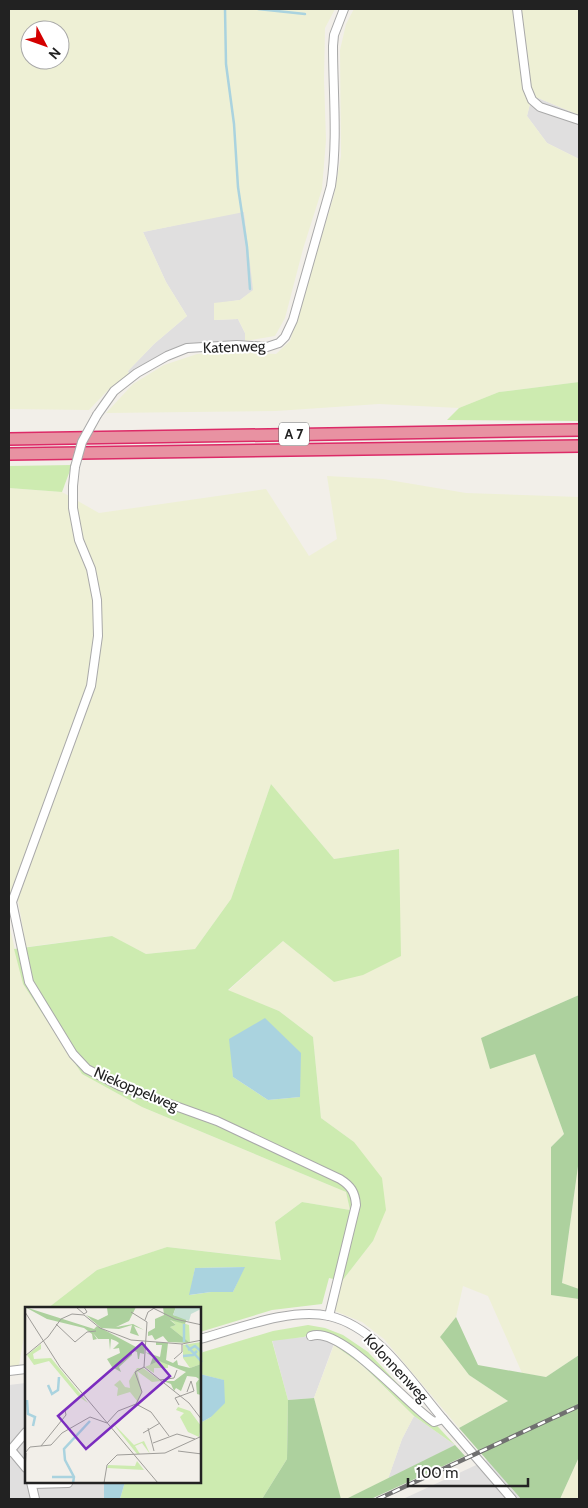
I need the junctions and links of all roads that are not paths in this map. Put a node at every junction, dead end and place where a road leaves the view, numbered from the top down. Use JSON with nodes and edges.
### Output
{"nodes":[{"id":1,"x":344,"y":9,"type":"edge"},
{"id":2,"x":517,"y":9,"type":"edge"},
{"id":3,"x":579,"y":120,"type":"edge"},
{"id":4,"x":579,"y":430,"type":"edge"},
{"id":5,"x":9,"y":439,"type":"edge"},
{"id":6,"x":579,"y":446,"type":"edge"},
{"id":7,"x":9,"y":454,"type":"edge"},
{"id":8,"x":98,"y":636,"type":"joint"},
{"id":9,"x":10,"y":902,"type":"edge"},
{"id":10,"x":329,"y":1316,"type":"junction"},
{"id":11,"x":311,"y":1336,"type":"dead end"},
{"id":12,"x":201,"y":1339,"type":"edge"},
{"id":13,"x":25,"y":1369,"type":"edge"},
{"id":14,"x":9,"y":1372,"type":"edge"},
{"id":15,"x":442,"y":1418,"type":"junction"},
{"id":16,"x":25,"y":1433,"type":"edge"},
{"id":17,"x":10,"y":1451,"type":"edge"},
{"id":18,"x":25,"y":1467,"type":"edge"},
{"id":19,"x":31,"y":1483,"type":"edge"},
{"id":20,"x":68,"y":1483,"type":"dead end"},
{"id":21,"x":35,"y":1499,"type":"edge"},
{"id":22,"x":512,"y":1499,"type":"edge"}],
"edges":[{"from":1,"to":8,"type":"street","name":"Katenweg","bridge":true},
{"from":2,"to":3,"type":"street"},
{"from":4,"to":5,"type":"highway","number":"A 7"},
{"from":6,"to":7,"type":"highway","number":"A 7"},
{"from":8,"to":9,"type":"street","name":"Niekoppelweg"},
{"from":9,"to":10,"type":"street","name":"Niekoppelweg"},
{"from":10,"to":12,"type":"street","name":"Kolonnenweg"},
{"from":10,"to":15,"type":"street","name":"Kolonnenweg"},
{"from":11,"to":15,"type":"street","name":"Kolonnenweg"},
{"from":13,"to":14,"type":"street"},
{"from":15,"to":22,"type":"street","name":"Kolonnenweg"},
{"from":16,"to":17,"type":"street"},
{"from":17,"to":18,"type":"street"},
{"from":19,"to":20,"type":"street"},
{"from":19,"to":21,"type":"street"}]}
